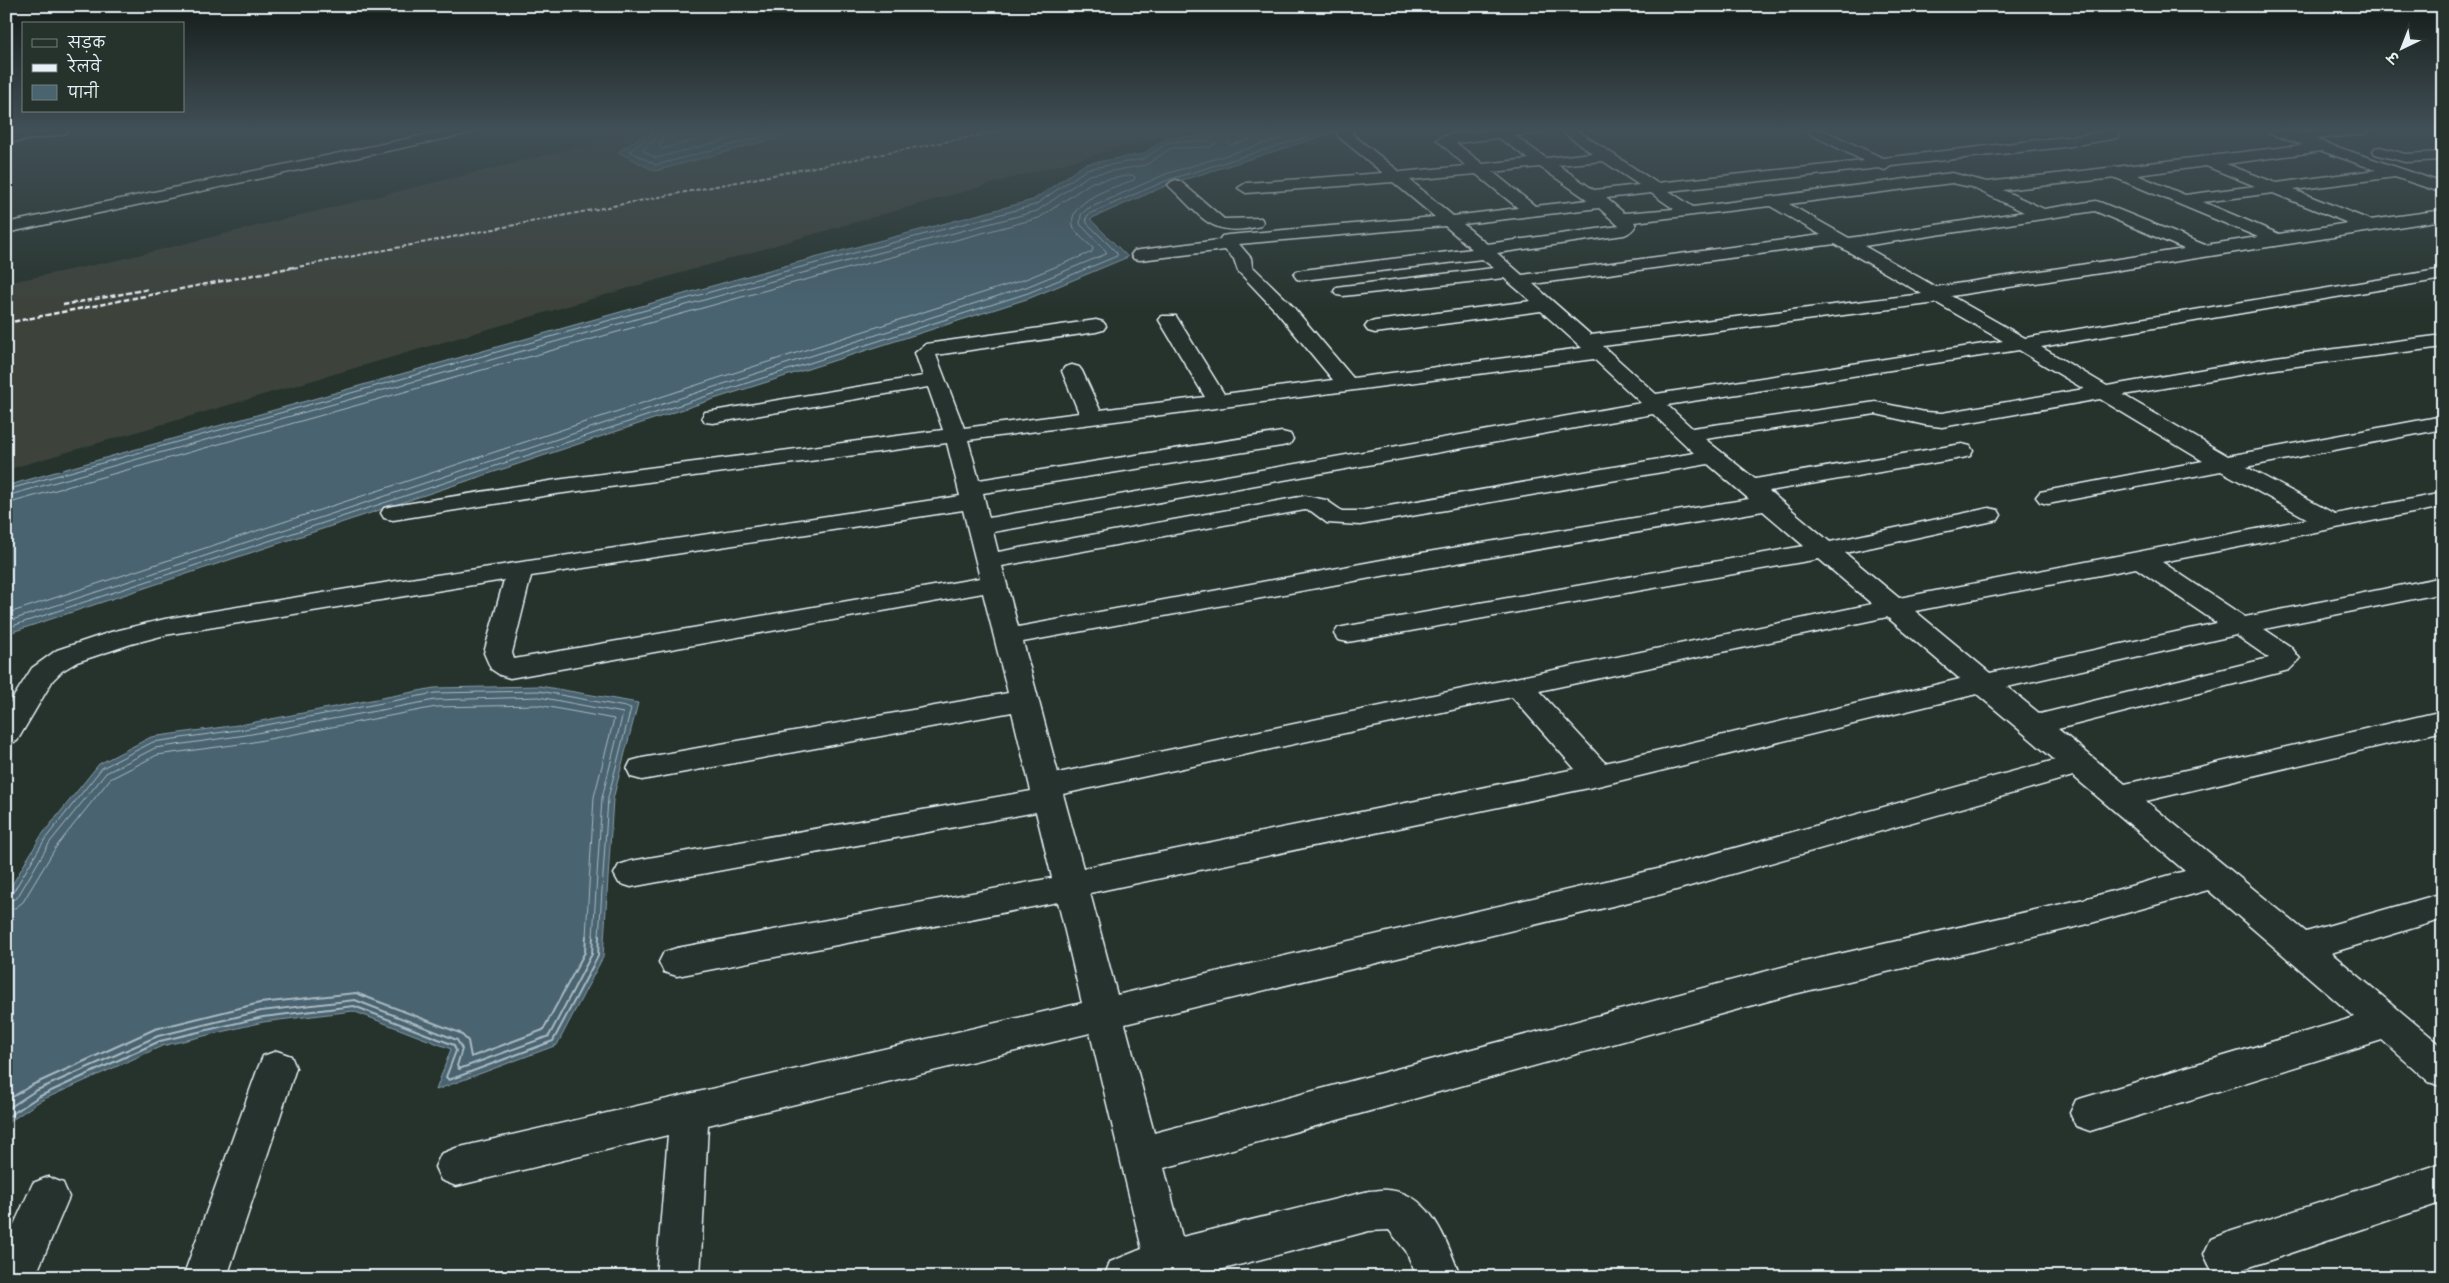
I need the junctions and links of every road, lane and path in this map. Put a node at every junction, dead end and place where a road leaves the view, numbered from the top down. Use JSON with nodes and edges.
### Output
{"nodes":[{"id":1,"x":174,"y":190,"type":"edge"},
{"id":2,"x":1181,"y":190,"type":"edge"},
{"id":3,"x":1410,"y":190,"type":"edge"},
{"id":4,"x":1505,"y":190,"type":"edge"},
{"id":5,"x":1585,"y":190,"type":"edge"},
{"id":6,"x":1644,"y":190,"type":"edge"},
{"id":7,"x":1657,"y":190,"type":"edge"},
{"id":8,"x":1866,"y":190,"type":"edge"},
{"id":9,"x":1991,"y":190,"type":"edge"},
{"id":10,"x":2159,"y":190,"type":"edge"},
{"id":11,"x":2261,"y":190,"type":"edge"},
{"id":12,"x":2280,"y":190,"type":"edge"},
{"id":13,"x":1598,"y":199,"type":"junction"},
{"id":14,"x":2184,"y":200,"type":"junction"},
{"id":15,"x":1773,"y":201,"type":"junction"},
{"id":16,"x":1430,"y":210,"type":"junction"},
{"id":17,"x":1531,"y":211,"type":"junction"},
{"id":18,"x":1690,"y":212,"type":"junction"},
{"id":19,"x":2044,"y":215,"type":"junction"},
{"id":20,"x":2443,"y":215,"type":"edge"},
{"id":21,"x":39,"y":216,"type":"junction"},
{"id":22,"x":1622,"y":218,"type":"junction"},
{"id":23,"x":6,"y":219,"type":"edge"},
{"id":24,"x":1287,"y":219,"type":"dead end"},
{"id":25,"x":2368,"y":225,"type":"junction"},
{"id":26,"x":6,"y":228,"type":"edge"},
{"id":27,"x":2277,"y":239,"type":"junction"},
{"id":28,"x":1844,"y":240,"type":"junction"},
{"id":29,"x":1229,"y":244,"type":"junction"},
{"id":30,"x":2204,"y":251,"type":"junction"},
{"id":31,"x":1484,"y":252,"type":"junction"},
{"id":32,"x":1140,"y":255,"type":"dead end"},
{"id":33,"x":1303,"y":274,"type":"dead end"},
{"id":34,"x":2443,"y":274,"type":"edge"},
{"id":35,"x":1512,"y":276,"type":"junction"},
{"id":36,"x":1343,"y":291,"type":"dead end"},
{"id":37,"x":1937,"y":295,"type":"junction"},
{"id":38,"x":1544,"y":305,"type":"junction"},
{"id":39,"x":1169,"y":320,"type":"dead end"},
{"id":40,"x":1096,"y":326,"type":"dead end"},
{"id":41,"x":1375,"y":327,"type":"dead end"},
{"id":42,"x":2443,"y":341,"type":"edge"},
{"id":43,"x":2022,"y":344,"type":"junction"},
{"id":44,"x":1592,"y":347,"type":"junction"},
{"id":45,"x":1072,"y":371,"type":"dead end"},
{"id":46,"x":935,"y":380,"type":"junction"},
{"id":47,"x":1347,"y":384,"type":"junction"},
{"id":48,"x":2104,"y":394,"type":"junction"},
{"id":49,"x":1218,"y":401,"type":"junction"},
{"id":50,"x":1655,"y":404,"type":"junction"},
{"id":51,"x":712,"y":417,"type":"dead end"},
{"id":52,"x":1092,"y":417,"type":"junction"},
{"id":53,"x":2443,"y":422,"type":"edge"},
{"id":54,"x":956,"y":435,"type":"junction"},
{"id":55,"x":1687,"y":435,"type":"junction"},
{"id":56,"x":1282,"y":439,"type":"dead end"},
{"id":57,"x":1962,"y":451,"type":"dead end"},
{"id":58,"x":1714,"y":456,"type":"junction"},
{"id":59,"x":2224,"y":464,"type":"junction"},
{"id":60,"x":1761,"y":495,"type":"junction"},
{"id":61,"x":2048,"y":497,"type":"dead end"},
{"id":62,"x":2443,"y":500,"type":"edge"},
{"id":63,"x":974,"y":505,"type":"junction"},
{"id":64,"x":394,"y":513,"type":"dead end"},
{"id":65,"x":1989,"y":515,"type":"dead end"},
{"id":66,"x":2332,"y":522,"type":"junction"},
{"id":67,"x":1826,"y":550,"type":"junction"},
{"id":68,"x":2140,"y":559,"type":"junction"},
{"id":69,"x":518,"y":571,"type":"junction"},
{"id":70,"x":991,"y":572,"type":"junction"},
{"id":71,"x":2443,"y":586,"type":"edge"},
{"id":72,"x":1894,"y":607,"type":"junction"},
{"id":73,"x":2240,"y":626,"type":"junction"},
{"id":74,"x":1348,"y":634,"type":"dead end"},
{"id":75,"x":1007,"y":637,"type":"junction"},
{"id":76,"x":1984,"y":683,"type":"junction"},
{"id":77,"x":1518,"y":686,"type":"junction"},
{"id":78,"x":1024,"y":700,"type":"junction"},
{"id":79,"x":2443,"y":721,"type":"edge"},
{"id":80,"x":2034,"y":725,"type":"junction"},
{"id":81,"x":6,"y":734,"type":"edge"},
{"id":82,"x":2080,"y":763,"type":"junction"},
{"id":83,"x":642,"y":769,"type":"dead end"},
{"id":84,"x":1598,"y":775,"type":"junction"},
{"id":85,"x":1047,"y":793,"type":"junction"},
{"id":86,"x":2119,"y":796,"type":"junction"},
{"id":87,"x":631,"y":874,"type":"dead end"},
{"id":88,"x":2214,"y":876,"type":"junction"},
{"id":89,"x":1071,"y":886,"type":"junction"},
{"id":90,"x":2443,"y":906,"type":"edge"},
{"id":91,"x":2300,"y":948,"type":"junction"},
{"id":92,"x":677,"y":962,"type":"dead end"},
{"id":93,"x":1103,"y":1012,"type":"junction"},
{"id":94,"x":2386,"y":1023,"type":"junction"},
{"id":95,"x":277,"y":1068,"type":"dead end"},
{"id":96,"x":2443,"y":1070,"type":"edge"},
{"id":97,"x":689,"y":1111,"type":"junction"},
{"id":98,"x":2090,"y":1113,"type":"dead end"},
{"id":99,"x":1140,"y":1156,"type":"junction"},
{"id":100,"x":456,"y":1167,"type":"dead end"},
{"id":101,"x":2443,"y":1182,"type":"edge"},
{"id":102,"x":48,"y":1197,"type":"dead end"},
{"id":103,"x":2226,"y":1254,"type":"dead end"},
{"id":104,"x":1167,"y":1262,"type":"junction"},
{"id":105,"x":13,"y":1277,"type":"edge"},
{"id":106,"x":205,"y":1277,"type":"edge"},
{"id":107,"x":678,"y":1277,"type":"edge"},
{"id":108,"x":1126,"y":1277,"type":"edge"},
{"id":109,"x":1439,"y":1277,"type":"edge"}],
"edges":[{"from":1,"to":21,"type":"street"},
{"from":2,"to":24,"type":"street"},
{"from":3,"to":16,"type":"street"},
{"from":4,"to":17,"type":"street"},
{"from":5,"to":13,"type":"street"},
{"from":6,"to":13,"type":"street"},
{"from":7,"to":18,"type":"street"},
{"from":8,"to":15,"type":"street"},
{"from":9,"to":19,"type":"street"},
{"from":10,"to":14,"type":"street"},
{"from":11,"to":14,"type":"street"},
{"from":12,"to":25,"type":"street"},
{"from":13,"to":17,"type":"street"},
{"from":13,"to":22,"type":"street"},
{"from":14,"to":27,"type":"street"},
{"from":15,"to":18,"type":"street"},
{"from":15,"to":28,"type":"street"},
{"from":16,"to":17,"type":"street"},
{"from":16,"to":29,"type":"street"},
{"from":16,"to":31,"type":"street"},
{"from":18,"to":22,"type":"street"},
{"from":19,"to":28,"type":"street"},
{"from":19,"to":30,"type":"street"},
{"from":20,"to":25,"type":"street"},
{"from":21,"to":23,"type":"street"},
{"from":21,"to":26,"type":"street"},
{"from":22,"to":31,"type":"street"},
{"from":25,"to":27,"type":"street"},
{"from":27,"to":30,"type":"street"},
{"from":28,"to":35,"type":"street"},
{"from":28,"to":37,"type":"street"},
{"from":29,"to":32,"type":"street"},
{"from":29,"to":47,"type":"street"},
{"from":30,"to":37,"type":"street"},
{"from":31,"to":33,"type":"street"},
{"from":31,"to":35,"type":"street"},
{"from":34,"to":43,"type":"street"},
{"from":35,"to":36,"type":"street"},
{"from":35,"to":38,"type":"street"},
{"from":37,"to":43,"type":"street"},
{"from":37,"to":44,"type":"street"},
{"from":38,"to":41,"type":"street"},
{"from":38,"to":44,"type":"street"},
{"from":39,"to":49,"type":"street"},
{"from":40,"to":46,"type":"street"},
{"from":42,"to":48,"type":"street"},
{"from":43,"to":48,"type":"street"},
{"from":43,"to":50,"type":"street"},
{"from":44,"to":47,"type":"street"},
{"from":44,"to":50,"type":"street"},
{"from":45,"to":52,"type":"street"},
{"from":46,"to":51,"type":"street"},
{"from":46,"to":54,"type":"street"},
{"from":47,"to":49,"type":"street"},
{"from":48,"to":55,"type":"street"},
{"from":48,"to":59,"type":"street"},
{"from":49,"to":52,"type":"street"},
{"from":50,"to":55,"type":"street"},
{"from":50,"to":63,"type":"street"},
{"from":52,"to":54,"type":"street"},
{"from":53,"to":59,"type":"street"},
{"from":54,"to":63,"type":"street"},
{"from":54,"to":64,"type":"street"},
{"from":55,"to":58,"type":"street"},
{"from":56,"to":63,"type":"street"},
{"from":57,"to":60,"type":"street"},
{"from":58,"to":60,"type":"street"},
{"from":58,"to":70,"type":"street"},
{"from":59,"to":61,"type":"street"},
{"from":59,"to":66,"type":"street"},
{"from":60,"to":67,"type":"street"},
{"from":60,"to":75,"type":"street"},
{"from":62,"to":66,"type":"street"},
{"from":63,"to":69,"type":"street"},
{"from":63,"to":70,"type":"street"},
{"from":65,"to":67,"type":"street"},
{"from":66,"to":68,"type":"street"},
{"from":67,"to":72,"type":"street"},
{"from":67,"to":74,"type":"street"},
{"from":68,"to":72,"type":"street"},
{"from":68,"to":73,"type":"street"},
{"from":69,"to":70,"type":"street"},
{"from":69,"to":81,"type":"street"},
{"from":70,"to":75,"type":"street"},
{"from":71,"to":73,"type":"street"},
{"from":72,"to":76,"type":"street"},
{"from":72,"to":77,"type":"street"},
{"from":73,"to":76,"type":"street"},
{"from":73,"to":80,"type":"street"},
{"from":75,"to":78,"type":"street"},
{"from":76,"to":80,"type":"street"},
{"from":76,"to":84,"type":"street"},
{"from":77,"to":84,"type":"street"},
{"from":77,"to":85,"type":"street"},
{"from":78,"to":83,"type":"street"},
{"from":78,"to":85,"type":"street"},
{"from":79,"to":86,"type":"street"},
{"from":80,"to":82,"type":"street"},
{"from":82,"to":86,"type":"street"},
{"from":82,"to":93,"type":"street"},
{"from":84,"to":89,"type":"street"},
{"from":85,"to":87,"type":"street"},
{"from":85,"to":89,"type":"street"},
{"from":86,"to":88,"type":"street"},
{"from":88,"to":91,"type":"street"},
{"from":88,"to":99,"type":"street"},
{"from":89,"to":92,"type":"street"},
{"from":89,"to":93,"type":"street"},
{"from":90,"to":91,"type":"street"},
{"from":91,"to":94,"type":"street"},
{"from":93,"to":97,"type":"street"},
{"from":93,"to":99,"type":"street"},
{"from":94,"to":96,"type":"street"},
{"from":94,"to":98,"type":"street"},
{"from":95,"to":106,"type":"street"},
{"from":97,"to":100,"type":"street"},
{"from":97,"to":107,"type":"street"},
{"from":99,"to":104,"type":"street"},
{"from":101,"to":103,"type":"street"},
{"from":102,"to":105,"type":"street"},
{"from":104,"to":108,"type":"street"},
{"from":104,"to":109,"type":"street"}]}
